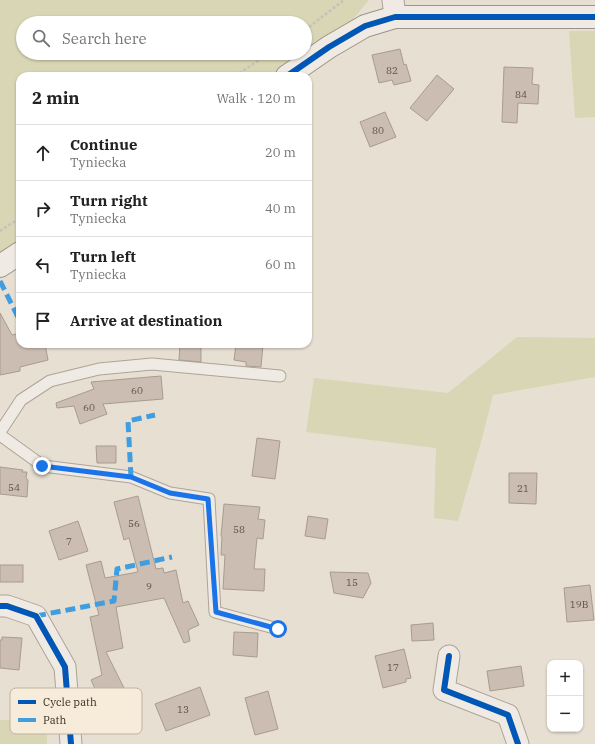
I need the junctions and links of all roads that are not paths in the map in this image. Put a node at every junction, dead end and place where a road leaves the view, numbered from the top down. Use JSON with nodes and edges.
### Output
{"nodes":[{"id":1,"x":394,"y":9,"type":"edge"},
{"id":2,"x":595,"y":17,"type":"edge"},
{"id":3,"x":312,"y":59,"type":"edge"},
{"id":4,"x":311,"y":60,"type":"edge"},
{"id":5,"x":293,"y":72,"type":"edge"},
{"id":6,"x":16,"y":256,"type":"edge"},
{"id":7,"x":0,"y":266,"type":"edge"},
{"id":8,"x":280,"y":376,"type":"dead end"},
{"id":9,"x":0,"y":433,"type":"edge"},
{"id":10,"x":0,"y":606,"type":"edge"},
{"id":11,"x":278,"y":629,"type":"dead end"},
{"id":12,"x":449,"y":656,"type":"dead end"},
{"id":13,"x":67,"y":688,"type":"edge"},
{"id":14,"x":70,"y":734,"type":"edge"},
{"id":15,"x":71,"y":744,"type":"edge"},
{"id":16,"x":518,"y":744,"type":"edge"}],
"edges":[{"from":1,"to":2,"type":"street"},
{"from":1,"to":3,"type":"street"},
{"from":4,"to":5,"type":"street"},
{"from":6,"to":7,"type":"street"},
{"from":8,"to":9,"type":"lane"},
{"from":9,"to":11,"type":"lane"},
{"from":10,"to":13,"type":"street"},
{"from":12,"to":16,"type":"street"},
{"from":14,"to":15,"type":"street"}]}
